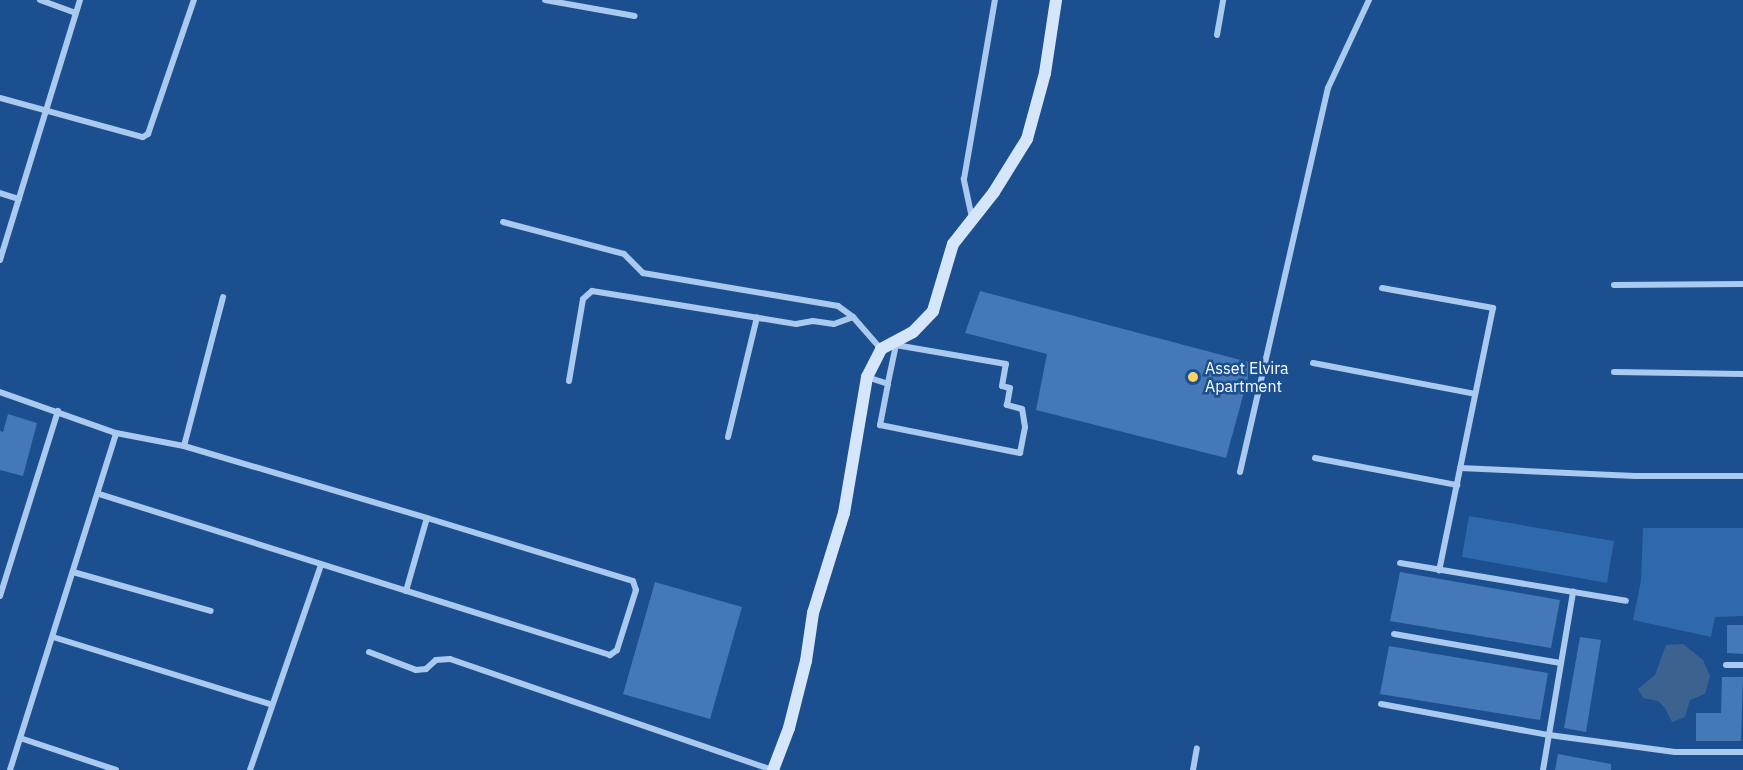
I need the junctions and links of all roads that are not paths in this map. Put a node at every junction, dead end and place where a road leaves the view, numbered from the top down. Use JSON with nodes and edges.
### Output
{"nodes":[{"id":1,"x":40,"y":0,"type":"edge"},
{"id":2,"x":80,"y":0,"type":"edge"},
{"id":3,"x":194,"y":0,"type":"edge"},
{"id":4,"x":545,"y":0,"type":"edge"},
{"id":5,"x":996,"y":0,"type":"edge"},
{"id":6,"x":1056,"y":0,"type":"edge"},
{"id":7,"x":1223,"y":0,"type":"edge"},
{"id":8,"x":1369,"y":0,"type":"edge"},
{"id":9,"x":76,"y":13,"type":"junction"},
{"id":10,"x":635,"y":16,"type":"dead end"},
{"id":11,"x":1217,"y":35,"type":"dead end"},
{"id":12,"x":0,"y":98,"type":"edge"},
{"id":13,"x":45,"y":112,"type":"junction"},
{"id":14,"x":0,"y":193,"type":"edge"},
{"id":15,"x":19,"y":199,"type":"junction"},
{"id":16,"x":972,"y":220,"type":"junction"},
{"id":17,"x":503,"y":222,"type":"dead end"},
{"id":18,"x":0,"y":260,"type":"edge"},
{"id":19,"x":1743,"y":284,"type":"edge"},
{"id":20,"x":1614,"y":285,"type":"dead end"},
{"id":21,"x":1382,"y":288,"type":"dead end"},
{"id":22,"x":223,"y":297,"type":"dead end"},
{"id":23,"x":757,"y":317,"type":"junction"},
{"id":24,"x":854,"y":317,"type":"junction"},
{"id":25,"x":881,"y":349,"type":"junction"},
{"id":26,"x":1313,"y":363,"type":"dead end"},
{"id":27,"x":1614,"y":372,"type":"dead end"},
{"id":28,"x":1743,"y":374,"type":"edge"},
{"id":29,"x":867,"y":376,"type":"junction"},
{"id":30,"x":569,"y":381,"type":"dead end"},
{"id":31,"x":888,"y":384,"type":"junction"},
{"id":32,"x":0,"y":392,"type":"edge"},
{"id":33,"x":1475,"y":394,"type":"junction"},
{"id":34,"x":58,"y":411,"type":"junction"},
{"id":35,"x":116,"y":432,"type":"junction"},
{"id":36,"x":728,"y":437,"type":"dead end"},
{"id":37,"x":184,"y":446,"type":"junction"},
{"id":38,"x":1315,"y":458,"type":"dead end"},
{"id":39,"x":1460,"y":468,"type":"junction"},
{"id":40,"x":1240,"y":472,"type":"dead end"},
{"id":41,"x":1743,"y":476,"type":"edge"},
{"id":42,"x":1456,"y":485,"type":"junction"},
{"id":43,"x":99,"y":494,"type":"junction"},
{"id":44,"x":427,"y":518,"type":"junction"},
{"id":45,"x":1400,"y":563,"type":"dead end"},
{"id":46,"x":321,"y":565,"type":"junction"},
{"id":47,"x":1439,"y":570,"type":"junction"},
{"id":48,"x":73,"y":572,"type":"junction"},
{"id":49,"x":406,"y":591,"type":"junction"},
{"id":50,"x":1573,"y":592,"type":"junction"},
{"id":51,"x":0,"y":596,"type":"edge"},
{"id":52,"x":1626,"y":601,"type":"dead end"},
{"id":53,"x":211,"y":611,"type":"dead end"},
{"id":54,"x":1394,"y":634,"type":"dead end"},
{"id":55,"x":53,"y":637,"type":"junction"},
{"id":56,"x":369,"y":652,"type":"dead end"},
{"id":57,"x":1561,"y":663,"type":"junction"},
{"id":58,"x":1726,"y":665,"type":"dead end"},
{"id":59,"x":1743,"y":665,"type":"edge"},
{"id":60,"x":1381,"y":704,"type":"dead end"},
{"id":61,"x":272,"y":705,"type":"junction"},
{"id":62,"x":1549,"y":735,"type":"junction"},
{"id":63,"x":22,"y":739,"type":"junction"},
{"id":64,"x":1197,"y":747,"type":"dead end"},
{"id":65,"x":1743,"y":752,"type":"edge"},
{"id":66,"x":10,"y":770,"type":"edge"},
{"id":67,"x":116,"y":770,"type":"edge"},
{"id":68,"x":250,"y":770,"type":"edge"},
{"id":69,"x":773,"y":770,"type":"edge"},
{"id":70,"x":1193,"y":770,"type":"edge"},
{"id":71,"x":1543,"y":770,"type":"edge"}],
"edges":[{"from":1,"to":9,"type":"street"},
{"from":2,"to":9,"type":"street"},
{"from":3,"to":13,"type":"street"},
{"from":4,"to":10,"type":"street"},
{"from":5,"to":16,"type":"street"},
{"from":6,"to":16,"type":"street"},
{"from":7,"to":11,"type":"street"},
{"from":8,"to":40,"type":"street"},
{"from":9,"to":13,"type":"street"},
{"from":12,"to":13,"type":"street"},
{"from":13,"to":15,"type":"street"},
{"from":14,"to":15,"type":"street"},
{"from":15,"to":18,"type":"street"},
{"from":16,"to":25,"type":"street"},
{"from":17,"to":24,"type":"street"},
{"from":19,"to":20,"type":"street"},
{"from":21,"to":33,"type":"street"},
{"from":22,"to":37,"type":"street"},
{"from":23,"to":24,"type":"street"},
{"from":23,"to":30,"type":"street"},
{"from":23,"to":36,"type":"street"},
{"from":24,"to":25,"type":"street"},
{"from":25,"to":29,"type":"street"},
{"from":26,"to":33,"type":"street"},
{"from":27,"to":28,"type":"street"},
{"from":29,"to":31,"type":"street"},
{"from":29,"to":69,"type":"street"},
{"from":31,"to":31,"type":"street"},
{"from":32,"to":34,"type":"street"},
{"from":33,"to":39,"type":"street"},
{"from":34,"to":35,"type":"street"},
{"from":34,"to":51,"type":"street"},
{"from":35,"to":37,"type":"street"},
{"from":35,"to":43,"type":"street"},
{"from":37,"to":44,"type":"street"},
{"from":38,"to":42,"type":"street"},
{"from":39,"to":41,"type":"street"},
{"from":39,"to":42,"type":"street"},
{"from":42,"to":47,"type":"street"},
{"from":43,"to":46,"type":"street"},
{"from":43,"to":48,"type":"street"},
{"from":44,"to":49,"type":"street"},
{"from":44,"to":49,"type":"street"},
{"from":45,"to":47,"type":"street"},
{"from":46,"to":49,"type":"street"},
{"from":46,"to":61,"type":"street"},
{"from":47,"to":50,"type":"street"},
{"from":48,"to":53,"type":"street"},
{"from":48,"to":55,"type":"street"},
{"from":50,"to":52,"type":"street"},
{"from":50,"to":57,"type":"street"},
{"from":54,"to":57,"type":"street"},
{"from":55,"to":61,"type":"street"},
{"from":55,"to":63,"type":"street"},
{"from":56,"to":69,"type":"street"},
{"from":57,"to":62,"type":"street"},
{"from":58,"to":59,"type":"street"},
{"from":60,"to":62,"type":"street"},
{"from":61,"to":68,"type":"street"},
{"from":62,"to":65,"type":"street"},
{"from":62,"to":71,"type":"street"},
{"from":63,"to":66,"type":"street"},
{"from":63,"to":67,"type":"street"},
{"from":64,"to":70,"type":"street"}]}
